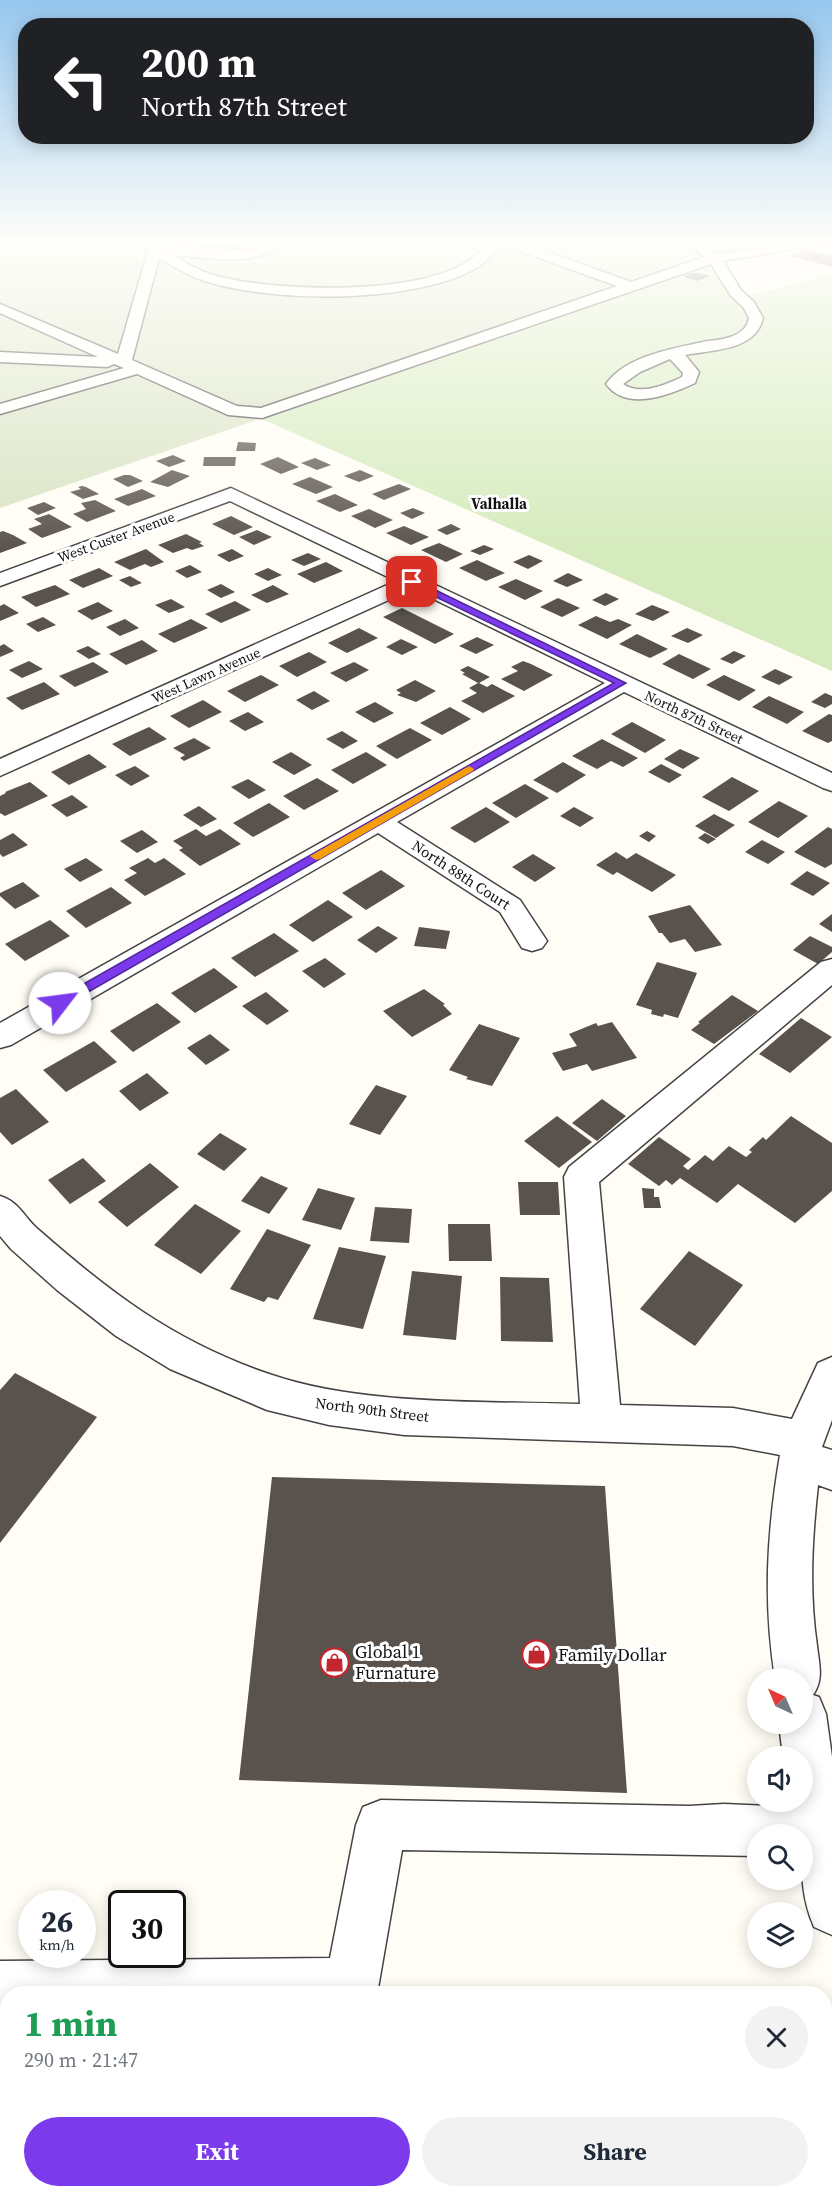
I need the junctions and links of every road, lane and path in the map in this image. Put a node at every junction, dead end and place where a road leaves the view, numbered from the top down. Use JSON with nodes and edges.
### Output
{"nodes":[{"id":1,"x":87,"y":347,"type":"edge"},
{"id":2,"x":135,"y":347,"type":"edge"},
{"id":3,"x":457,"y":347,"type":"edge"},
{"id":4,"x":706,"y":347,"type":"edge"},
{"id":5,"x":677,"y":353,"type":"dead end"},
{"id":6,"x":0,"y":357,"type":"edge"},
{"id":7,"x":131,"y":366,"type":"junction"},
{"id":8,"x":0,"y":399,"type":"edge"},
{"id":9,"x":0,"y":409,"type":"edge"},
{"id":10,"x":231,"y":494,"type":"joint"},
{"id":11,"x":0,"y":580,"type":"edge"},
{"id":12,"x":412,"y":582,"type":"junction"},
{"id":13,"x":622,"y":683,"type":"junction"},
{"id":14,"x":0,"y":768,"type":"edge"},
{"id":15,"x":832,"y":783,"type":"edge"},
{"id":16,"x":377,"y":821,"type":"junction"},
{"id":17,"x":532,"y":941,"type":"dead end"},
{"id":18,"x":832,"y":969,"type":"edge"},
{"id":19,"x":0,"y":1037,"type":"edge"},
{"id":20,"x":0,"y":1210,"type":"edge"},
{"id":21,"x":832,"y":1375,"type":"edge"},
{"id":22,"x":602,"y":1424,"type":"junction"},
{"id":23,"x":812,"y":1456,"type":"edge"},
{"id":24,"x":797,"y":1668,"type":"edge"},
{"id":25,"x":805,"y":1734,"type":"edge"},
{"id":26,"x":818,"y":1834,"type":"junction"},
{"id":27,"x":832,"y":1909,"type":"edge"},
{"id":28,"x":352,"y":1986,"type":"edge"}],
"edges":[{"from":1,"to":7,"type":"street"},
{"from":2,"to":7,"type":"street"},
{"from":3,"to":7,"type":"street"},
{"from":4,"to":5,"type":"street"},
{"from":6,"to":7,"type":"street"},
{"from":7,"to":8,"type":"street"},
{"from":7,"to":9,"type":"street"},
{"from":10,"to":11,"type":"street","name":"West Custer Avenue"},
{"from":10,"to":12,"type":"street","name":"North 87th Street"},
{"from":12,"to":13,"type":"street","name":"North 87th Street"},
{"from":12,"to":14,"type":"street","name":"West Lawn Avenue"},
{"from":13,"to":15,"type":"street","name":"North 87th Street"},
{"from":13,"to":16,"type":"street"},
{"from":16,"to":17,"type":"street","name":"North 88th Court"},
{"from":16,"to":19,"type":"street"},
{"from":18,"to":22,"type":"street"},
{"from":20,"to":22,"type":"street","name":"North 90th Street"},
{"from":21,"to":23,"type":"street"},
{"from":22,"to":23,"type":"street","name":"North 90th Street"},
{"from":23,"to":24,"type":"street"},
{"from":25,"to":26,"type":"street"},
{"from":26,"to":27,"type":"street"},
{"from":26,"to":28,"type":"street"}]}
